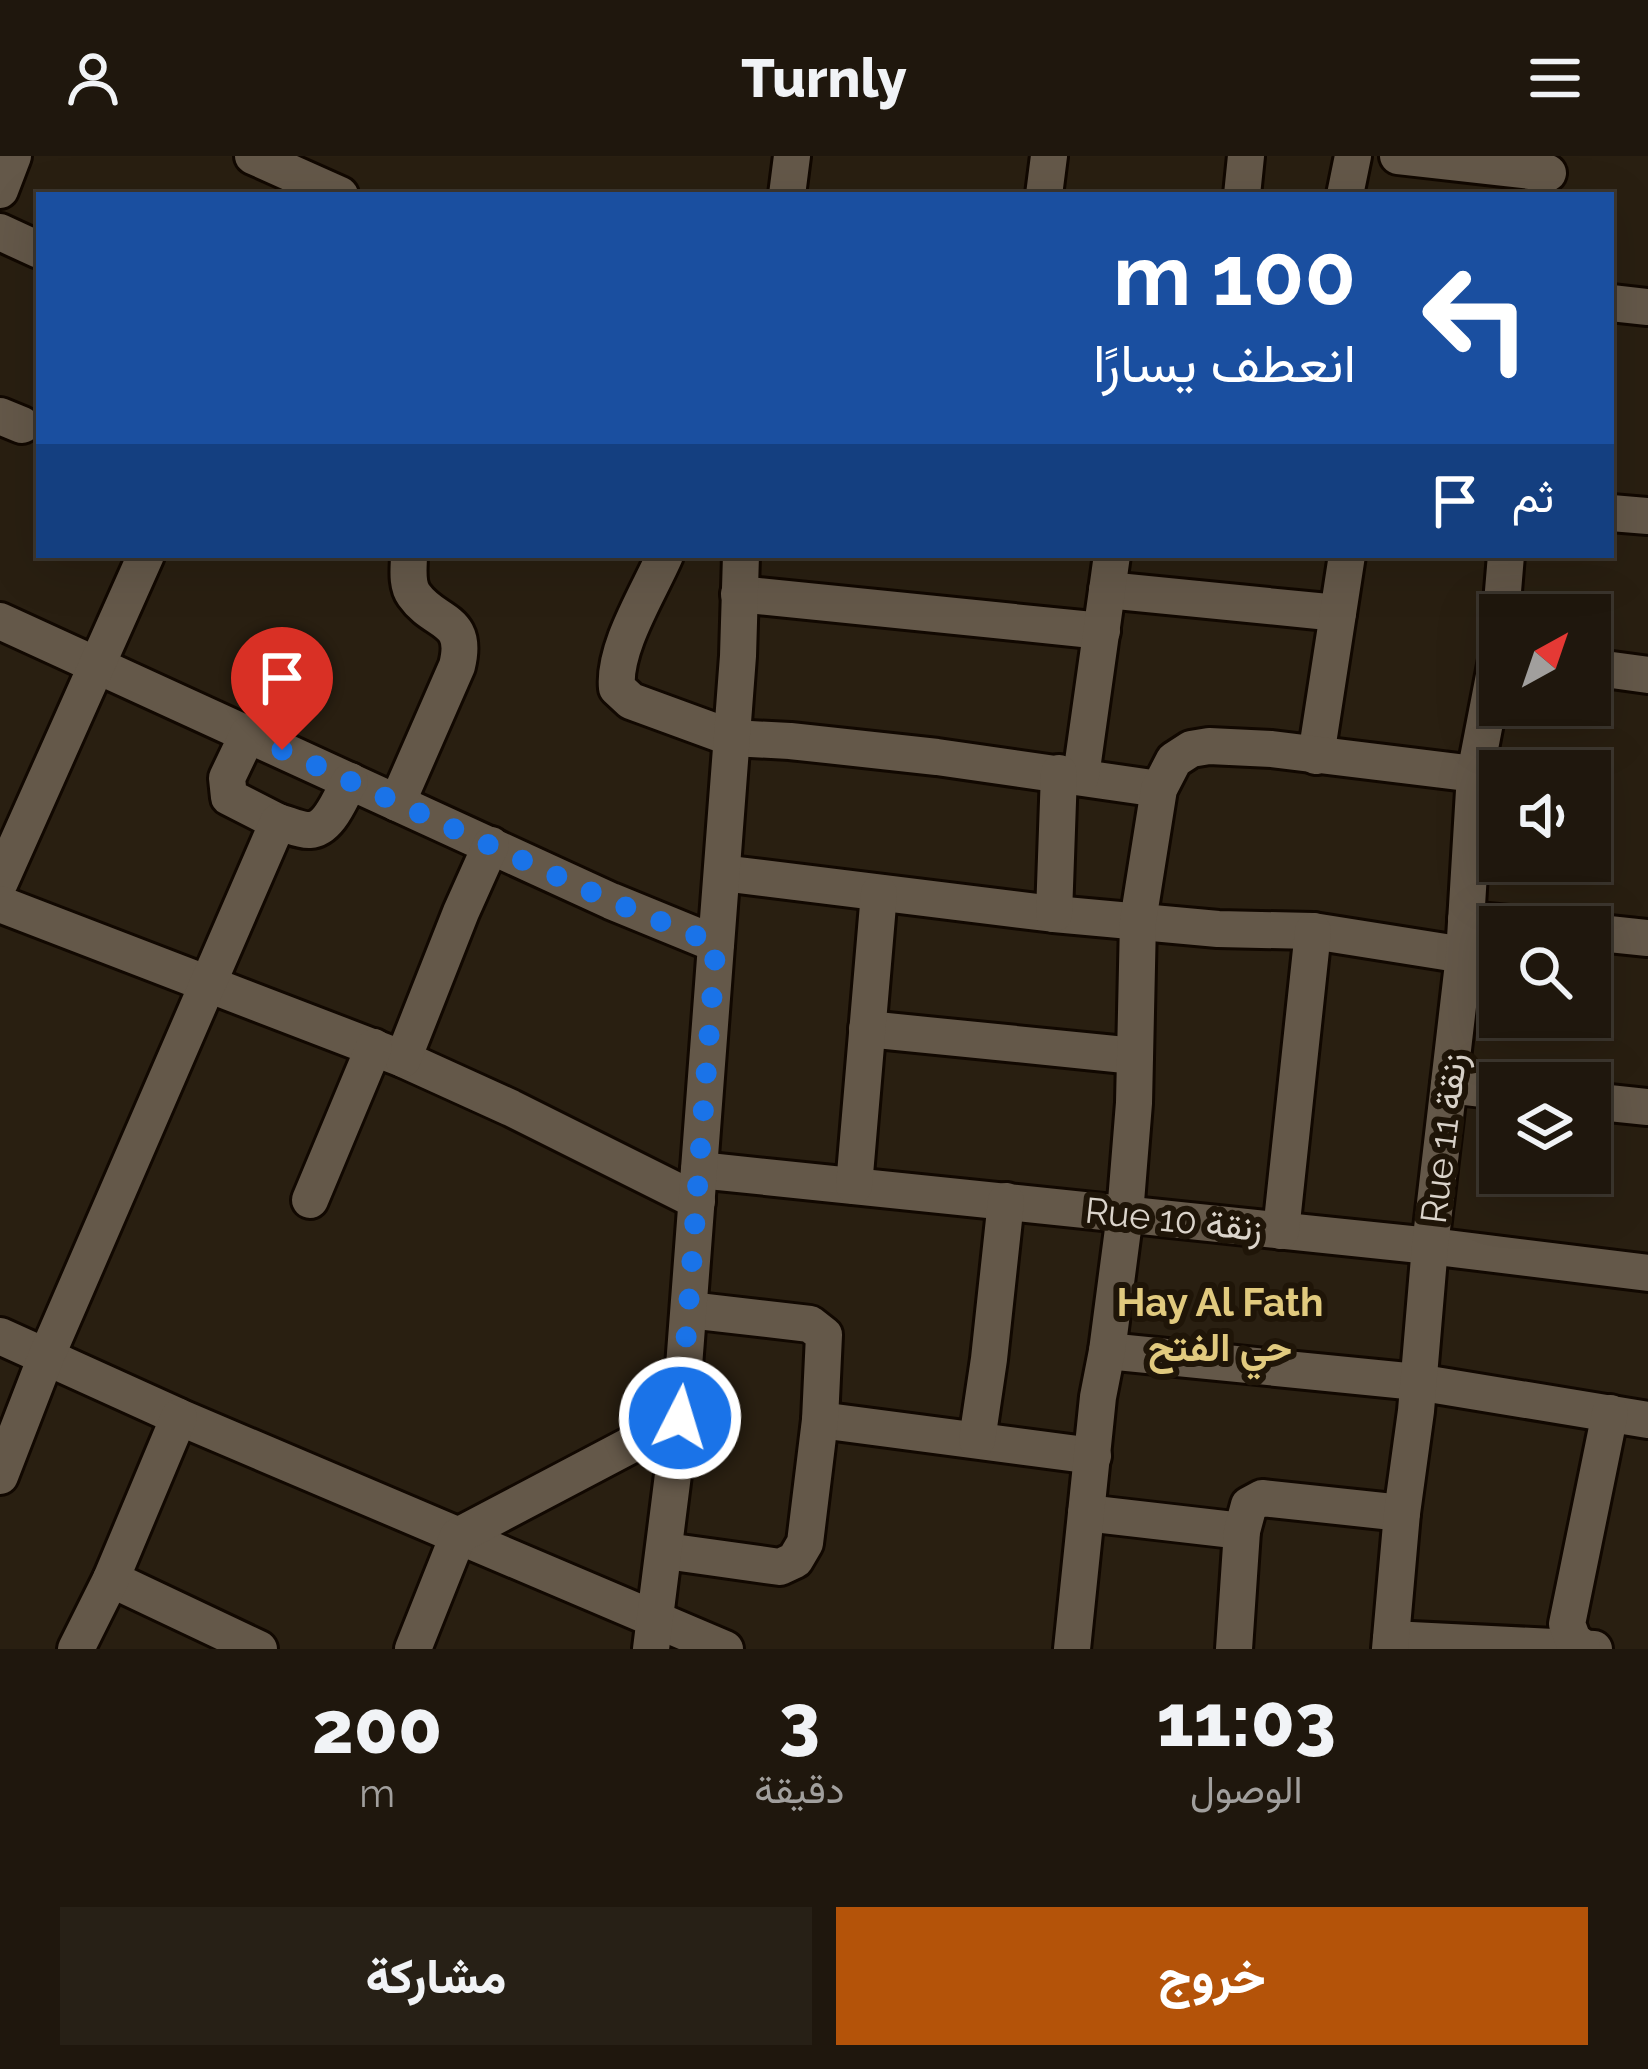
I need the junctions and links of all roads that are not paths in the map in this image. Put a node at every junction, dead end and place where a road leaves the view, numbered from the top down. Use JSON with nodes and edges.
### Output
{"nodes":[{"id":1,"x":13,"y":156,"type":"edge"},
{"id":2,"x":253,"y":156,"type":"edge"},
{"id":3,"x":792,"y":156,"type":"edge"},
{"id":4,"x":1049,"y":156,"type":"edge"},
{"id":5,"x":1246,"y":156,"type":"edge"},
{"id":6,"x":1353,"y":156,"type":"edge"},
{"id":7,"x":1398,"y":156,"type":"edge"},
{"id":8,"x":1548,"y":175,"type":"edge"},
{"id":9,"x":324,"y":182,"type":"edge"},
{"id":10,"x":0,"y":190,"type":"edge"},
{"id":11,"x":788,"y":192,"type":"edge"},
{"id":12,"x":1044,"y":192,"type":"edge"},
{"id":13,"x":1242,"y":192,"type":"edge"},
{"id":14,"x":1346,"y":192,"type":"edge"},
{"id":15,"x":0,"y":232,"type":"edge"},
{"id":16,"x":36,"y":249,"type":"edge"},
{"id":17,"x":1614,"y":303,"type":"edge"},
{"id":18,"x":1648,"y":307,"type":"edge"},
{"id":19,"x":1614,"y":513,"type":"edge"},
{"id":20,"x":1648,"y":516,"type":"edge"},
{"id":21,"x":145,"y":558,"type":"edge"},
{"id":22,"x":409,"y":558,"type":"edge"},
{"id":23,"x":664,"y":558,"type":"edge"},
{"id":24,"x":739,"y":558,"type":"edge"},
{"id":25,"x":1347,"y":558,"type":"edge"},
{"id":26,"x":1506,"y":558,"type":"edge"},
{"id":27,"x":1110,"y":573,"type":"edge"},
{"id":28,"x":739,"y":594,"type":"junction"},
{"id":29,"x":1503,"y":594,"type":"edge"},
{"id":30,"x":1338,"y":613,"type":"junction"},
{"id":31,"x":0,"y":621,"type":"edge"},
{"id":32,"x":1102,"y":631,"type":"junction"},
{"id":33,"x":95,"y":664,"type":"junction"},
{"id":34,"x":1611,"y":670,"type":"edge"},
{"id":35,"x":1648,"y":675,"type":"edge"},
{"id":36,"x":1484,"y":726,"type":"edge"},
{"id":37,"x":248,"y":734,"type":"junction"},
{"id":38,"x":731,"y":738,"type":"junction"},
{"id":39,"x":1316,"y":756,"type":"junction"},
{"id":40,"x":1475,"y":774,"type":"junction"},
{"id":41,"x":1070,"y":775,"type":"junction"},
{"id":42,"x":350,"y":781,"type":"junction"},
{"id":43,"x":1159,"y":789,"type":"junction"},
{"id":44,"x":398,"y":803,"type":"junction"},
{"id":45,"x":278,"y":822,"type":"junction"},
{"id":46,"x":491,"y":845,"type":"junction"},
{"id":47,"x":722,"y":873,"type":"junction"},
{"id":48,"x":0,"y":882,"type":"edge"},
{"id":49,"x":879,"y":893,"type":"junction"},
{"id":50,"x":0,"y":904,"type":"edge"},
{"id":51,"x":1054,"y":914,"type":"junction"},
{"id":52,"x":1138,"y":921,"type":"junction"},
{"id":53,"x":1313,"y":931,"type":"junction"},
{"id":54,"x":1611,"y":934,"type":"edge"},
{"id":55,"x":1479,"y":935,"type":"edge"},
{"id":56,"x":1465,"y":937,"type":"junction"},
{"id":57,"x":1648,"y":938,"type":"edge"},
{"id":58,"x":716,"y":944,"type":"junction"},
{"id":59,"x":207,"y":983,"type":"junction"},
{"id":60,"x":867,"y":1029,"type":"junction"},
{"id":61,"x":388,"y":1053,"type":"junction"},
{"id":62,"x":1135,"y":1056,"type":"junction"},
{"id":63,"x":1449,"y":1085,"type":"junction"},
{"id":64,"x":1479,"y":1089,"type":"edge"},
{"id":65,"x":1611,"y":1104,"type":"edge"},
{"id":66,"x":1648,"y":1108,"type":"edge"},
{"id":67,"x":698,"y":1185,"type":"junction"},
{"id":68,"x":854,"y":1186,"type":"junction"},
{"id":69,"x":310,"y":1200,"type":"dead end"},
{"id":70,"x":1006,"y":1202,"type":"junction"},
{"id":71,"x":1125,"y":1214,"type":"junction"},
{"id":72,"x":1281,"y":1231,"type":"junction"},
{"id":73,"x":1430,"y":1246,"type":"junction"},
{"id":74,"x":1648,"y":1273,"type":"edge"},
{"id":75,"x":689,"y":1310,"type":"junction"},
{"id":76,"x":0,"y":1336,"type":"edge"},
{"id":77,"x":1107,"y":1351,"type":"junction"},
{"id":78,"x":46,"y":1357,"type":"junction"},
{"id":79,"x":1417,"y":1382,"type":"junction"},
{"id":80,"x":1610,"y":1413,"type":"junction"},
{"id":81,"x":178,"y":1417,"type":"junction"},
{"id":82,"x":680,"y":1418,"type":"junction"},
{"id":83,"x":820,"y":1420,"type":"junction"},
{"id":84,"x":1648,"y":1420,"type":"edge"},
{"id":85,"x":977,"y":1440,"type":"junction"},
{"id":86,"x":1093,"y":1456,"type":"junction"},
{"id":87,"x":0,"y":1476,"type":"edge"},
{"id":88,"x":1402,"y":1513,"type":"junction"},
{"id":89,"x":1087,"y":1514,"type":"junction"},
{"id":90,"x":1241,"y":1531,"type":"junction"},
{"id":91,"x":458,"y":1536,"type":"junction"},
{"id":92,"x":666,"y":1551,"type":"junction"},
{"id":93,"x":111,"y":1580,"type":"junction"},
{"id":94,"x":653,"y":1634,"type":"edge"},
{"id":95,"x":1390,"y":1644,"type":"edge"},
{"id":96,"x":245,"y":1646,"type":"edge"},
{"id":97,"x":1588,"y":1648,"type":"edge"},
{"id":98,"x":76,"y":1649,"type":"edge"},
{"id":99,"x":412,"y":1649,"type":"edge"},
{"id":100,"x":725,"y":1649,"type":"edge"},
{"id":101,"x":1072,"y":1649,"type":"edge"},
{"id":102,"x":1234,"y":1649,"type":"edge"}],
"edges":[{"from":1,"to":10,"type":"street"},
{"from":2,"to":9,"type":"street"},
{"from":3,"to":11,"type":"street"},
{"from":4,"to":12,"type":"street"},
{"from":5,"to":13,"type":"street"},
{"from":6,"to":14,"type":"street"},
{"from":7,"to":8,"type":"street"},
{"from":15,"to":16,"type":"street"},
{"from":17,"to":18,"type":"street"},
{"from":19,"to":20,"type":"street"},
{"from":21,"to":33,"type":"street"},
{"from":22,"to":44,"type":"street"},
{"from":23,"to":38,"type":"street"},
{"from":24,"to":28,"type":"street"},
{"from":25,"to":30,"type":"street"},
{"from":26,"to":29,"type":"street"},
{"from":27,"to":30,"type":"street"},
{"from":27,"to":32,"type":"street"},
{"from":28,"to":32,"type":"street"},
{"from":28,"to":38,"type":"street"},
{"from":30,"to":39,"type":"street"},
{"from":31,"to":33,"type":"street"},
{"from":32,"to":41,"type":"street"},
{"from":33,"to":37,"type":"street"},
{"from":33,"to":48,"type":"street"},
{"from":34,"to":35,"type":"street"},
{"from":36,"to":40,"type":"street","name":"Rue 11 زنقة"},
{"from":37,"to":42,"type":"street"},
{"from":37,"to":45,"type":"street"},
{"from":38,"to":41,"type":"street"},
{"from":38,"to":47,"type":"street"},
{"from":39,"to":40,"type":"street"},
{"from":39,"to":43,"type":"street"},
{"from":40,"to":56,"type":"street","name":"Rue 11 زنقة"},
{"from":41,"to":43,"type":"street"},
{"from":41,"to":51,"type":"street"},
{"from":42,"to":44,"type":"street"},
{"from":42,"to":45,"type":"street"},
{"from":43,"to":52,"type":"street"},
{"from":44,"to":46,"type":"street"},
{"from":45,"to":59,"type":"street"},
{"from":46,"to":58,"type":"street"},
{"from":46,"to":61,"type":"street"},
{"from":47,"to":49,"type":"street"},
{"from":47,"to":58,"type":"street"},
{"from":49,"to":51,"type":"street"},
{"from":49,"to":60,"type":"street"},
{"from":50,"to":59,"type":"street"},
{"from":51,"to":52,"type":"street"},
{"from":52,"to":53,"type":"street"},
{"from":52,"to":62,"type":"street"},
{"from":53,"to":56,"type":"street"},
{"from":53,"to":72,"type":"street"},
{"from":54,"to":57,"type":"street"},
{"from":55,"to":56,"type":"street"},
{"from":56,"to":63,"type":"street","name":"Rue 11 زنقة"},
{"from":58,"to":67,"type":"street"},
{"from":59,"to":61,"type":"street"},
{"from":59,"to":78,"type":"street"},
{"from":60,"to":62,"type":"street"},
{"from":60,"to":68,"type":"street"},
{"from":61,"to":67,"type":"street"},
{"from":61,"to":69,"type":"street"},
{"from":62,"to":71,"type":"street"},
{"from":63,"to":64,"type":"street"},
{"from":63,"to":73,"type":"street","name":"Rue 11 زنقة"},
{"from":65,"to":66,"type":"street"},
{"from":67,"to":68,"type":"street","name":"Rue 10 زنقة"},
{"from":67,"to":75,"type":"street"},
{"from":68,"to":70,"type":"street","name":"Rue 10 زنقة"},
{"from":70,"to":71,"type":"street","name":"Rue 10 زنقة"},
{"from":70,"to":85,"type":"street"},
{"from":71,"to":72,"type":"street","name":"Rue 10 زنقة"},
{"from":71,"to":77,"type":"street"},
{"from":72,"to":73,"type":"street","name":"Rue 10 زنقة"},
{"from":73,"to":74,"type":"street","name":"Rue 10 زنقة"},
{"from":73,"to":79,"type":"street","name":"Rue 11 زنقة"},
{"from":75,"to":82,"type":"street"},
{"from":75,"to":83,"type":"street"},
{"from":76,"to":78,"type":"street"},
{"from":77,"to":79,"type":"street"},
{"from":77,"to":86,"type":"street"},
{"from":78,"to":81,"type":"street"},
{"from":78,"to":87,"type":"street"},
{"from":79,"to":80,"type":"street"},
{"from":79,"to":88,"type":"street","name":"Rue 11 زنقة"},
{"from":80,"to":84,"type":"street"},
{"from":80,"to":97,"type":"street"},
{"from":81,"to":91,"type":"street"},
{"from":81,"to":93,"type":"street"},
{"from":82,"to":91,"type":"street"},
{"from":82,"to":92,"type":"street"},
{"from":83,"to":85,"type":"street"},
{"from":83,"to":92,"type":"street"},
{"from":85,"to":86,"type":"street"},
{"from":86,"to":89,"type":"street"},
{"from":88,"to":90,"type":"street"},
{"from":88,"to":95,"type":"street","name":"Rue 11 زنقة"},
{"from":89,"to":90,"type":"street"},
{"from":89,"to":101,"type":"street"},
{"from":90,"to":102,"type":"street"},
{"from":91,"to":94,"type":"street"},
{"from":91,"to":99,"type":"street"},
{"from":92,"to":94,"type":"street"},
{"from":93,"to":96,"type":"street"},
{"from":93,"to":98,"type":"street"},
{"from":94,"to":100,"type":"street"},
{"from":95,"to":97,"type":"street"}]}
